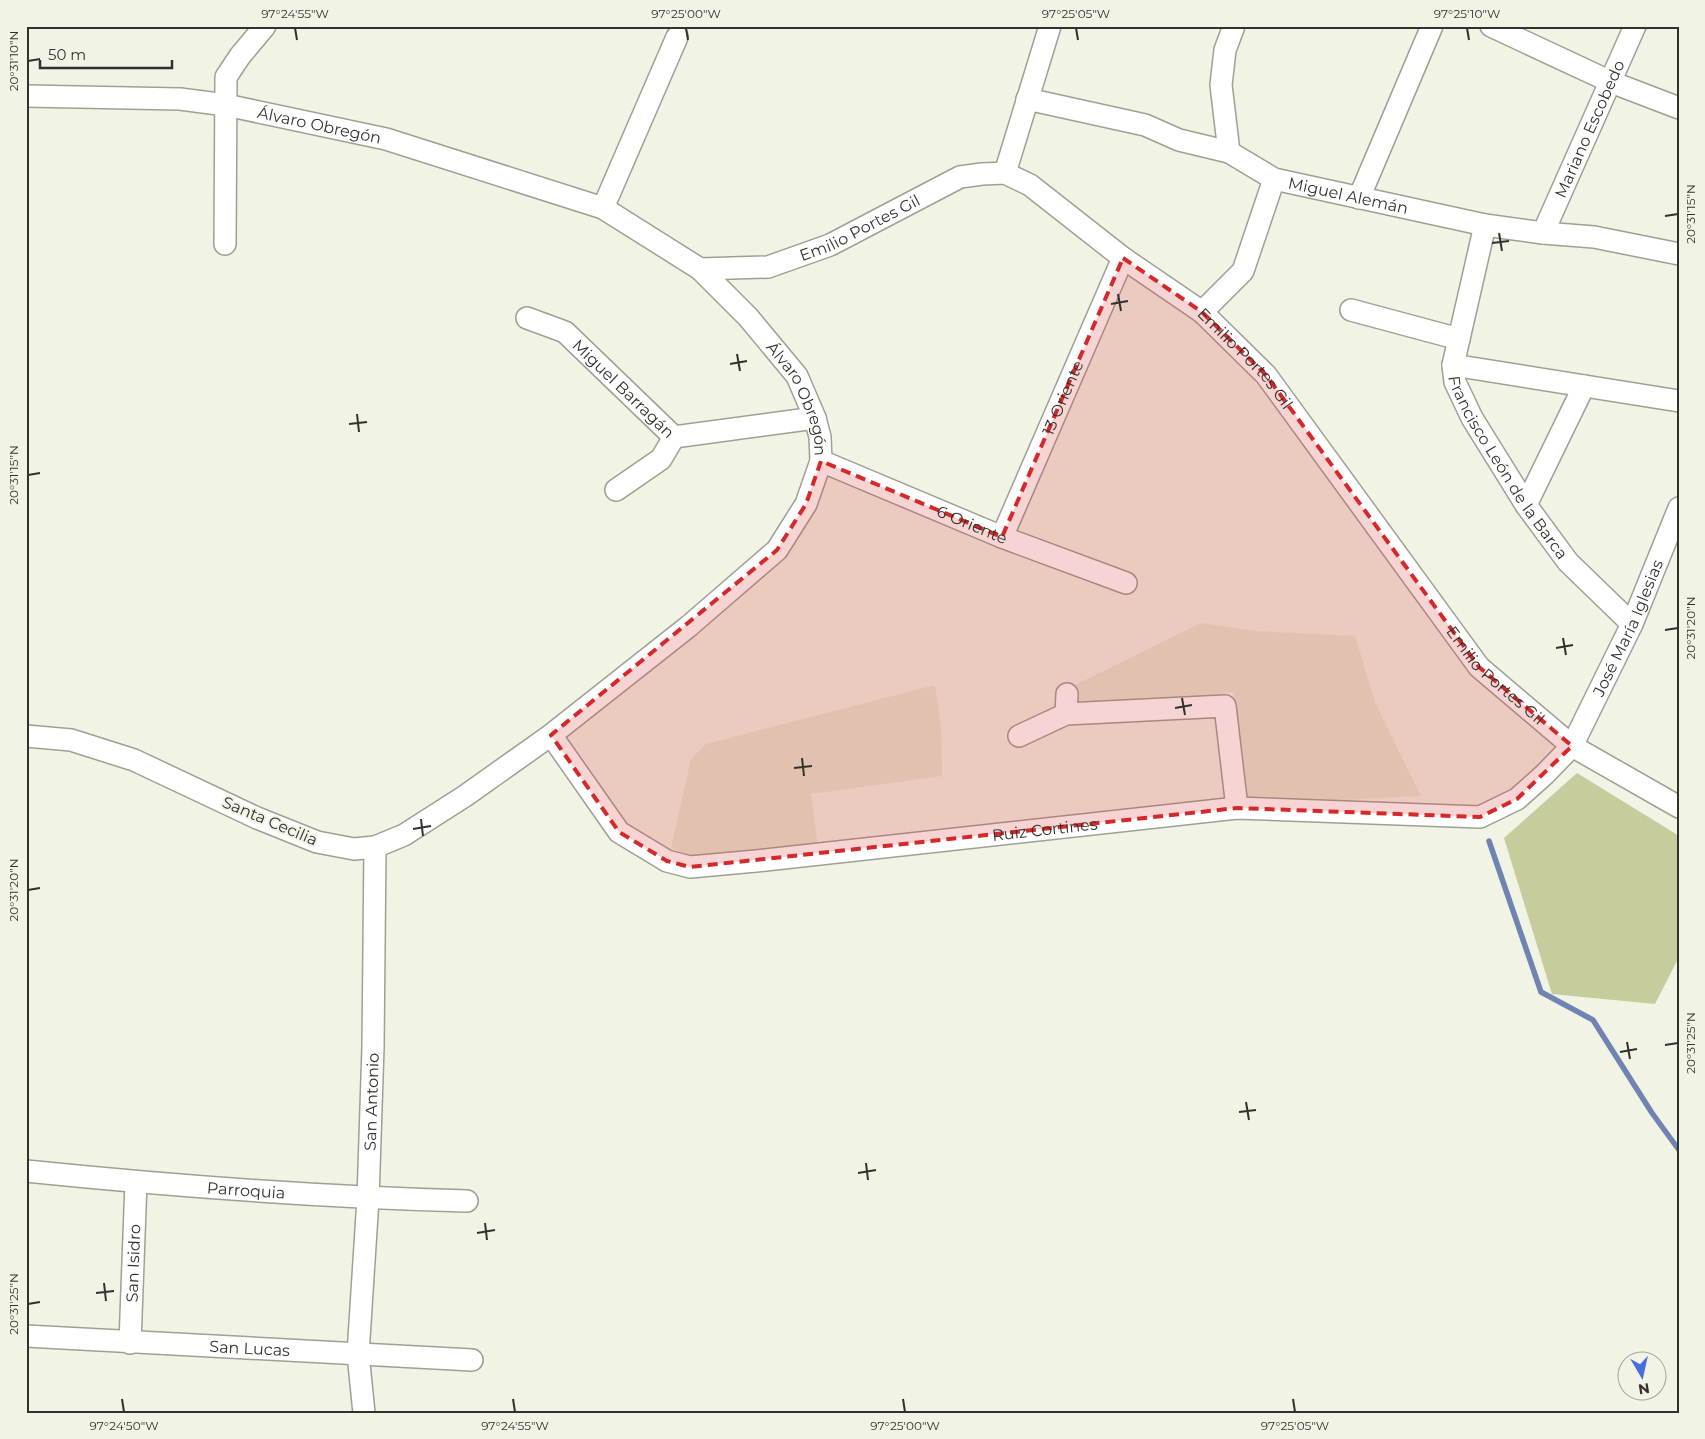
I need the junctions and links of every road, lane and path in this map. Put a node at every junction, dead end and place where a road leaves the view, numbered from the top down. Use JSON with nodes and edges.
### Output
{"nodes":[{"id":1,"x":266,"y":26,"type":"edge"},
{"id":2,"x":1050,"y":26,"type":"edge"},
{"id":3,"x":1234,"y":26,"type":"edge"},
{"id":4,"x":1432,"y":26,"type":"edge"},
{"id":5,"x":1491,"y":26,"type":"edge"},
{"id":6,"x":1635,"y":26,"type":"edge"},
{"id":7,"x":677,"y":37,"type":"dead end"},
{"id":8,"x":1611,"y":82,"type":"junction"},
{"id":9,"x":26,"y":96,"type":"edge"},
{"id":10,"x":1027,"y":99,"type":"junction"},
{"id":11,"x":226,"y":105,"type":"junction"},
{"id":12,"x":1679,"y":108,"type":"edge"},
{"id":13,"x":1229,"y":152,"type":"junction"},
{"id":14,"x":1005,"y":173,"type":"junction"},
{"id":15,"x":1274,"y":179,"type":"junction"},
{"id":16,"x":1359,"y":198,"type":"junction"},
{"id":17,"x":603,"y":208,"type":"junction"},
{"id":18,"x":1485,"y":225,"type":"junction"},
{"id":19,"x":1543,"y":232,"type":"junction"},
{"id":20,"x":225,"y":244,"type":"dead end"},
{"id":21,"x":1679,"y":254,"type":"edge"},
{"id":22,"x":1123,"y":258,"type":"junction"},
{"id":23,"x":700,"y":269,"type":"junction"},
{"id":24,"x":1350,"y":310,"type":"dead end"},
{"id":25,"x":1202,"y":312,"type":"junction"},
{"id":26,"x":527,"y":318,"type":"dead end"},
{"id":27,"x":1459,"y":339,"type":"junction"},
{"id":28,"x":1453,"y":365,"type":"junction"},
{"id":29,"x":1584,"y":386,"type":"junction"},
{"id":30,"x":1679,"y":401,"type":"edge"},
{"id":31,"x":815,"y":418,"type":"junction"},
{"id":32,"x":674,"y":437,"type":"junction"},
{"id":33,"x":821,"y":460,"type":"junction"},
{"id":34,"x":616,"y":490,"type":"dead end"},
{"id":35,"x":1526,"y":505,"type":"junction"},
{"id":36,"x":1679,"y":508,"type":"edge"},
{"id":37,"x":1002,"y":537,"type":"junction"},
{"id":38,"x":1126,"y":584,"type":"dead end"},
{"id":39,"x":1632,"y":624,"type":"junction"},
{"id":40,"x":552,"y":735,"type":"junction"},
{"id":41,"x":26,"y":736,"type":"edge"},
{"id":42,"x":1018,"y":736,"type":"dead end"},
{"id":43,"x":1572,"y":746,"type":"junction"},
{"id":44,"x":1237,"y":808,"type":"junction"},
{"id":45,"x":1679,"y":808,"type":"edge"},
{"id":46,"x":375,"y":847,"type":"junction"},
{"id":47,"x":26,"y":1171,"type":"edge"},
{"id":48,"x":136,"y":1182,"type":"junction"},
{"id":49,"x":368,"y":1198,"type":"junction"},
{"id":50,"x":467,"y":1201,"type":"dead end"},
{"id":51,"x":26,"y":1336,"type":"edge"},
{"id":52,"x":130,"y":1343,"type":"junction"},
{"id":53,"x":358,"y":1354,"type":"junction"},
{"id":54,"x":472,"y":1360,"type":"dead end"},
{"id":55,"x":364,"y":1413,"type":"edge"}],
"edges":[{"from":1,"to":11,"type":"street"},
{"from":2,"to":10,"type":"street"},
{"from":3,"to":13,"type":"street"},
{"from":4,"to":16,"type":"street"},
{"from":5,"to":8,"type":"street"},
{"from":6,"to":8,"type":"street","name":"Mariano Escobedo"},
{"from":7,"to":17,"type":"street"},
{"from":8,"to":12,"type":"street"},
{"from":8,"to":19,"type":"street","name":"Mariano Escobedo"},
{"from":9,"to":11,"type":"street","name":"Álvaro Obregón"},
{"from":10,"to":13,"type":"street","name":"Miguel Alemán"},
{"from":10,"to":14,"type":"street"},
{"from":11,"to":17,"type":"street","name":"Álvaro Obregón"},
{"from":11,"to":20,"type":"street"},
{"from":13,"to":15,"type":"street","name":"Miguel Alemán"},
{"from":14,"to":22,"type":"street","name":"Emilio Portes Gil"},
{"from":14,"to":23,"type":"street","name":"Emilio Portes Gil"},
{"from":15,"to":16,"type":"street","name":"Miguel Alemán"},
{"from":15,"to":25,"type":"street"},
{"from":16,"to":18,"type":"street","name":"Miguel Alemán"},
{"from":17,"to":23,"type":"street","name":"Álvaro Obregón"},
{"from":18,"to":19,"type":"street","name":"Miguel Alemán"},
{"from":18,"to":27,"type":"street","name":"Francisco León de la Barca"},
{"from":19,"to":21,"type":"street","name":"Miguel Alemán"},
{"from":22,"to":25,"type":"street","name":"Emilio Portes Gil"},
{"from":22,"to":37,"type":"street","name":"13 Oriente"},
{"from":23,"to":31,"type":"street","name":"Álvaro Obregón"},
{"from":24,"to":27,"type":"street"},
{"from":25,"to":43,"type":"street","name":"Emilio Portes Gil"},
{"from":26,"to":32,"type":"street","name":"Miguel Barragán"},
{"from":27,"to":28,"type":"street","name":"Francisco León de la Barca"},
{"from":28,"to":29,"type":"street"},
{"from":28,"to":35,"type":"street","name":"Francisco León de la Barca"},
{"from":29,"to":30,"type":"street"},
{"from":29,"to":35,"type":"street"},
{"from":31,"to":32,"type":"street","name":"Miguel Barragán"},
{"from":31,"to":33,"type":"street","name":"Álvaro Obregón"},
{"from":32,"to":34,"type":"street"},
{"from":33,"to":37,"type":"street","name":"6 Oriente"},
{"from":33,"to":40,"type":"street","name":"Álvaro Obregón"},
{"from":35,"to":39,"type":"street","name":"Francisco León de la Barca"},
{"from":36,"to":39,"type":"street","name":"José María Iglesias"},
{"from":37,"to":38,"type":"street","name":"6 Oriente"},
{"from":39,"to":43,"type":"street","name":"José María Iglesias"},
{"from":40,"to":44,"type":"street","name":"Ruiz Cortines"},
{"from":40,"to":46,"type":"street","name":"Santa Cecilia"},
{"from":41,"to":46,"type":"street","name":"Santa Cecilia"},
{"from":42,"to":44,"type":"street"},
{"from":43,"to":44,"type":"street","name":"Ruiz Cortines"},
{"from":43,"to":45,"type":"street","name":"Emilio Portes Gil"},
{"from":46,"to":49,"type":"street","name":"San Antonio"},
{"from":47,"to":48,"type":"street","name":"Parroquia"},
{"from":48,"to":49,"type":"street","name":"Parroquia"},
{"from":48,"to":52,"type":"street","name":"San Isidro"},
{"from":49,"to":50,"type":"street","name":"Parroquia"},
{"from":49,"to":53,"type":"street","name":"San Antonio"},
{"from":51,"to":52,"type":"street","name":"San Lucas"},
{"from":52,"to":53,"type":"street","name":"San Lucas"},
{"from":53,"to":54,"type":"street","name":"San Lucas"},
{"from":53,"to":55,"type":"street","name":"San Antonio"}]}
